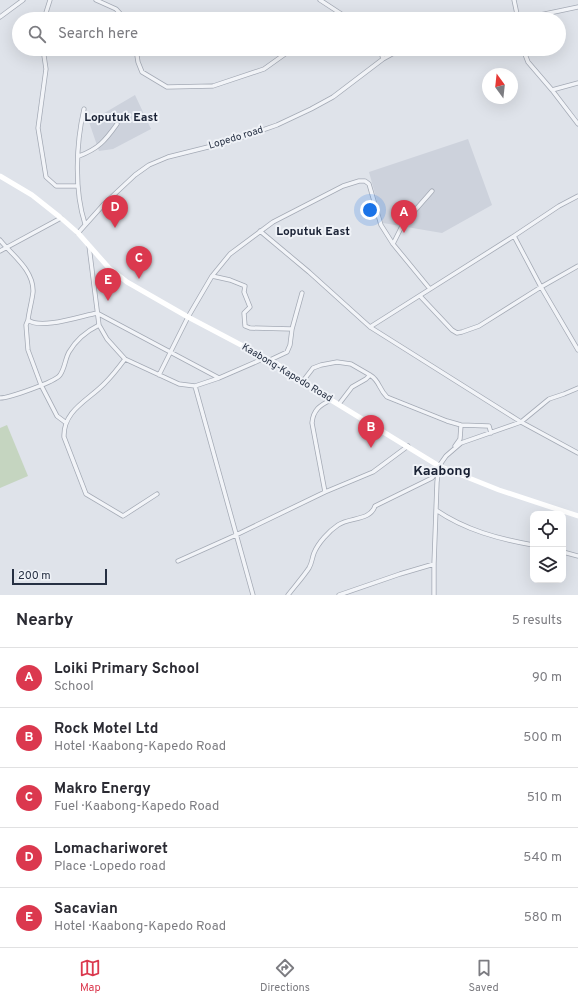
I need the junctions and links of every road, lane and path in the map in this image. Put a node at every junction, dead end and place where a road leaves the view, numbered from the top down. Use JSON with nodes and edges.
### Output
{"nodes":[{"id":1,"x":23,"y":0,"type":"edge"},
{"id":2,"x":50,"y":0,"type":"edge"},
{"id":3,"x":96,"y":0,"type":"edge"},
{"id":4,"x":320,"y":0,"type":"edge"},
{"id":5,"x":514,"y":0,"type":"edge"},
{"id":6,"x":578,"y":7,"type":"edge"},
{"id":7,"x":46,"y":12,"type":"edge"},
{"id":8,"x":119,"y":12,"type":"edge"},
{"id":9,"x":338,"y":12,"type":"edge"},
{"id":10,"x":517,"y":12,"type":"edge"},
{"id":11,"x":554,"y":12,"type":"edge"},
{"id":12,"x":0,"y":17,"type":"edge"},
{"id":13,"x":44,"y":56,"type":"edge"},
{"id":14,"x":137,"y":56,"type":"edge"},
{"id":15,"x":282,"y":56,"type":"edge"},
{"id":16,"x":382,"y":56,"type":"edge"},
{"id":17,"x":388,"y":56,"type":"edge"},
{"id":18,"x":526,"y":56,"type":"edge"},
{"id":19,"x":383,"y":59,"type":"junction"},
{"id":20,"x":578,"y":83,"type":"edge"},
{"id":21,"x":552,"y":90,"type":"junction"},
{"id":22,"x":84,"y":109,"type":"dead end"},
{"id":23,"x":117,"y":124,"type":"dead end"},
{"id":24,"x":578,"y":124,"type":"edge"},
{"id":25,"x":78,"y":156,"type":"junction"},
{"id":26,"x":0,"y":176,"type":"edge"},
{"id":27,"x":78,"y":186,"type":"junction"},
{"id":28,"x":432,"y":191,"type":"dead end"},
{"id":29,"x":578,"y":196,"type":"edge"},
{"id":30,"x":61,"y":218,"type":"junction"},
{"id":31,"x":85,"y":224,"type":"junction"},
{"id":32,"x":260,"y":231,"type":"junction"},
{"id":33,"x":78,"y":233,"type":"junction"},
{"id":34,"x":514,"y":236,"type":"junction"},
{"id":35,"x":0,"y":240,"type":"edge"},
{"id":36,"x":393,"y":244,"type":"junction"},
{"id":37,"x":89,"y":245,"type":"junction"},
{"id":38,"x":7,"y":248,"type":"junction"},
{"id":39,"x":0,"y":251,"type":"edge"},
{"id":40,"x":578,"y":266,"type":"edge"},
{"id":41,"x":212,"y":276,"type":"junction"},
{"id":42,"x":541,"y":287,"type":"junction"},
{"id":43,"x":430,"y":289,"type":"junction"},
{"id":44,"x":302,"y":293,"type":"dead end"},
{"id":45,"x":420,"y":296,"type":"junction"},
{"id":46,"x":97,"y":312,"type":"junction"},
{"id":47,"x":188,"y":317,"type":"junction"},
{"id":48,"x":28,"y":320,"type":"junction"},
{"id":49,"x":98,"y":325,"type":"junction"},
{"id":50,"x":370,"y":327,"type":"junction"},
{"id":51,"x":292,"y":329,"type":"junction"},
{"id":52,"x":578,"y":350,"type":"edge"},
{"id":53,"x":170,"y":352,"type":"junction"},
{"id":54,"x":268,"y":359,"type":"junction"},
{"id":55,"x":125,"y":360,"type":"junction"},
{"id":56,"x":159,"y":375,"type":"junction"},
{"id":57,"x":370,"y":375,"type":"junction"},
{"id":58,"x":219,"y":378,"type":"junction"},
{"id":59,"x":303,"y":381,"type":"junction"},
{"id":60,"x":41,"y":385,"type":"junction"},
{"id":61,"x":195,"y":386,"type":"junction"},
{"id":62,"x":577,"y":387,"type":"edge"},
{"id":63,"x":0,"y":398,"type":"edge"},
{"id":64,"x":331,"y":400,"type":"junction"},
{"id":65,"x":339,"y":404,"type":"junction"},
{"id":66,"x":65,"y":422,"type":"junction"},
{"id":67,"x":521,"y":422,"type":"junction"},
{"id":68,"x":461,"y":425,"type":"junction"},
{"id":69,"x":492,"y":433,"type":"junction"},
{"id":70,"x":408,"y":446,"type":"junction"},
{"id":71,"x":454,"y":447,"type":"junction"},
{"id":72,"x":578,"y":452,"type":"edge"},
{"id":73,"x":439,"y":468,"type":"junction"},
{"id":74,"x":325,"y":492,"type":"junction"},
{"id":75,"x":157,"y":494,"type":"dead end"},
{"id":76,"x":436,"y":510,"type":"junction"},
{"id":77,"x":578,"y":516,"type":"edge"},
{"id":78,"x":236,"y":535,"type":"junction"},
{"id":79,"x":530,"y":545,"type":"edge"},
{"id":80,"x":566,"y":553,"type":"edge"},
{"id":81,"x":578,"y":556,"type":"edge"},
{"id":82,"x":178,"y":560,"type":"dead end"},
{"id":83,"x":434,"y":564,"type":"junction"},
{"id":84,"x":253,"y":595,"type":"edge"},
{"id":85,"x":288,"y":595,"type":"edge"},
{"id":86,"x":339,"y":595,"type":"edge"},
{"id":87,"x":434,"y":595,"type":"edge"}],
"edges":[{"from":1,"to":12,"type":"street"},
{"from":2,"to":7,"type":"street"},
{"from":3,"to":8,"type":"street"},
{"from":4,"to":9,"type":"street"},
{"from":5,"to":10,"type":"street"},
{"from":6,"to":11,"type":"street"},
{"from":13,"to":27,"type":"street"},
{"from":14,"to":15,"type":"street"},
{"from":16,"to":19,"type":"street"},
{"from":17,"to":19,"type":"street","name":"Lopedo road"},
{"from":18,"to":21,"type":"street"},
{"from":19,"to":31,"type":"street","name":"Lopedo road"},
{"from":20,"to":21,"type":"street"},
{"from":21,"to":24,"type":"street"},
{"from":22,"to":25,"type":"street"},
{"from":23,"to":25,"type":"street"},
{"from":25,"to":27,"type":"street"},
{"from":26,"to":30,"type":"main road","name":"Kaabong-Kapedo Road"},
{"from":27,"to":31,"type":"street"},
{"from":28,"to":36,"type":"street"},
{"from":29,"to":34,"type":"street"},
{"from":30,"to":33,"type":"main road","name":"Kaabong-Kapedo Road"},
{"from":30,"to":38,"type":"street"},
{"from":31,"to":33,"type":"street","name":"Lopedo road"},
{"from":32,"to":36,"type":"street"},
{"from":32,"to":41,"type":"street"},
{"from":32,"to":50,"type":"street"},
{"from":33,"to":37,"type":"main road","name":"Kaabong-Kapedo Road"},
{"from":34,"to":42,"type":"street"},
{"from":34,"to":43,"type":"street"},
{"from":35,"to":38,"type":"street"},
{"from":36,"to":43,"type":"street"},
{"from":37,"to":46,"type":"street"},
{"from":37,"to":47,"type":"main road","name":"Kaabong-Kapedo Road"},
{"from":38,"to":39,"type":"street"},
{"from":38,"to":48,"type":"street"},
{"from":40,"to":42,"type":"street"},
{"from":41,"to":47,"type":"street"},
{"from":41,"to":51,"type":"street"},
{"from":42,"to":45,"type":"street"},
{"from":42,"to":52,"type":"street"},
{"from":43,"to":45,"type":"street"},
{"from":44,"to":51,"type":"street"},
{"from":45,"to":50,"type":"street"},
{"from":46,"to":48,"type":"street"},
{"from":46,"to":49,"type":"street"},
{"from":46,"to":53,"type":"street"},
{"from":47,"to":53,"type":"street"},
{"from":47,"to":54,"type":"main road","name":"Kaabong-Kapedo Road"},
{"from":48,"to":60,"type":"street"},
{"from":49,"to":55,"type":"street"},
{"from":49,"to":60,"type":"street"},
{"from":50,"to":67,"type":"street"},
{"from":51,"to":54,"type":"street"},
{"from":53,"to":56,"type":"street"},
{"from":53,"to":58,"type":"street"},
{"from":54,"to":58,"type":"street"},
{"from":54,"to":59,"type":"main road","name":"Kaabong-Kapedo Road"},
{"from":55,"to":56,"type":"street"},
{"from":55,"to":66,"type":"street"},
{"from":56,"to":61,"type":"street"},
{"from":57,"to":59,"type":"street"},
{"from":57,"to":65,"type":"street"},
{"from":57,"to":68,"type":"street"},
{"from":58,"to":61,"type":"street"},
{"from":59,"to":64,"type":"main road","name":"Kaabong-Kapedo Road"},
{"from":60,"to":63,"type":"street"},
{"from":60,"to":66,"type":"street"},
{"from":61,"to":78,"type":"street"},
{"from":62,"to":67,"type":"street"},
{"from":64,"to":65,"type":"main road","name":"Kaabong-Kapedo Road"},
{"from":64,"to":74,"type":"street"},
{"from":65,"to":70,"type":"main road","name":"Kaabong-Kapedo Road"},
{"from":66,"to":75,"type":"street"},
{"from":67,"to":69,"type":"street"},
{"from":67,"to":72,"type":"street"},
{"from":68,"to":69,"type":"street"},
{"from":68,"to":71,"type":"street"},
{"from":69,"to":71,"type":"street"},
{"from":70,"to":73,"type":"main road","name":"Kaabong-Kapedo Road"},
{"from":70,"to":74,"type":"street"},
{"from":71,"to":73,"type":"street"},
{"from":73,"to":76,"type":"street"},
{"from":73,"to":77,"type":"main road","name":"Kaabong-Kapedo Road"},
{"from":73,"to":85,"type":"street"},
{"from":74,"to":78,"type":"street"},
{"from":76,"to":79,"type":"street"},
{"from":76,"to":83,"type":"street"},
{"from":78,"to":82,"type":"street"},
{"from":78,"to":84,"type":"street"},
{"from":80,"to":81,"type":"street"},
{"from":83,"to":86,"type":"street"},
{"from":83,"to":87,"type":"street"}]}
